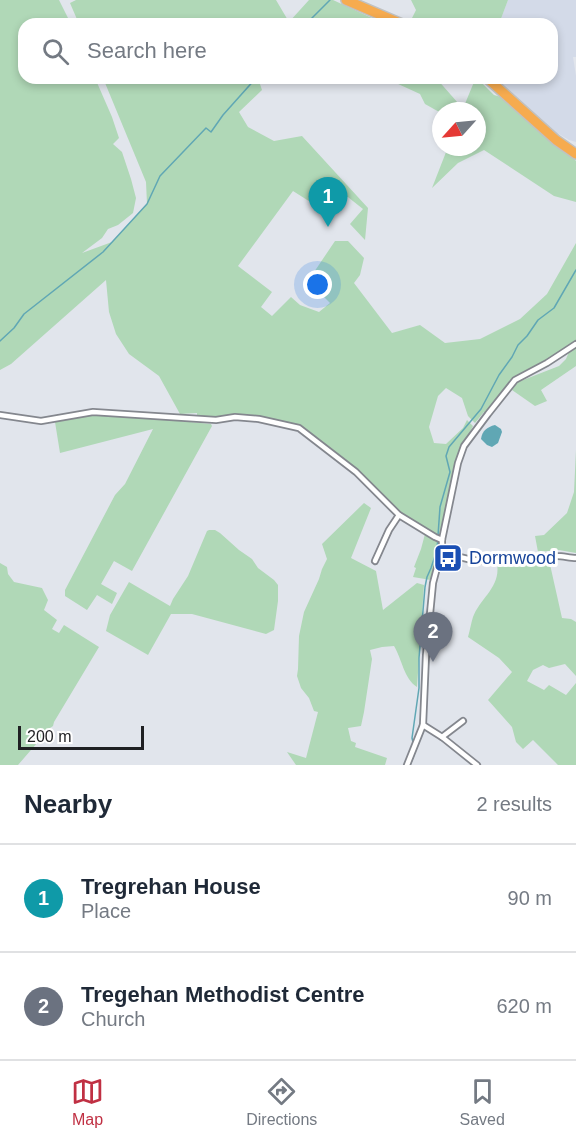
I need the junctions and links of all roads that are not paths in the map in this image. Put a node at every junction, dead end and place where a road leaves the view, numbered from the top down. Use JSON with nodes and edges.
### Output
{"nodes":[{"id":1,"x":346,"y":0,"type":"edge"},
{"id":2,"x":388,"y":18,"type":"edge"},
{"id":3,"x":494,"y":84,"type":"edge"},
{"id":4,"x":546,"y":130,"type":"junction"},
{"id":5,"x":576,"y":148,"type":"edge"},
{"id":6,"x":576,"y":154,"type":"edge"},
{"id":7,"x":576,"y":344,"type":"edge"},
{"id":8,"x":0,"y":415,"type":"edge"},
{"id":9,"x":399,"y":515,"type":"junction"},
{"id":10,"x":439,"y":538,"type":"junction"},
{"id":11,"x":442,"y":549,"type":"junction"},
{"id":12,"x":576,"y":558,"type":"edge"},
{"id":13,"x":375,"y":561,"type":"dead end"},
{"id":14,"x":464,"y":721,"type":"dead end"},
{"id":15,"x":423,"y":725,"type":"junction"},
{"id":16,"x":442,"y":737,"type":"junction"},
{"id":17,"x":407,"y":765,"type":"edge"},
{"id":18,"x":477,"y":765,"type":"edge"}],
"edges":[{"from":1,"to":2,"type":"highway"},
{"from":3,"to":4,"type":"highway"},
{"from":4,"to":5,"type":"highway"},
{"from":4,"to":6,"type":"highway"},
{"from":7,"to":10,"type":"street"},
{"from":8,"to":9,"type":"street"},
{"from":9,"to":10,"type":"street"},
{"from":9,"to":13,"type":"street"},
{"from":10,"to":11,"type":"street"},
{"from":11,"to":12,"type":"street"},
{"from":11,"to":15,"type":"street"},
{"from":14,"to":16,"type":"street"},
{"from":15,"to":16,"type":"street"},
{"from":15,"to":17,"type":"street"},
{"from":16,"to":18,"type":"street"}]}
